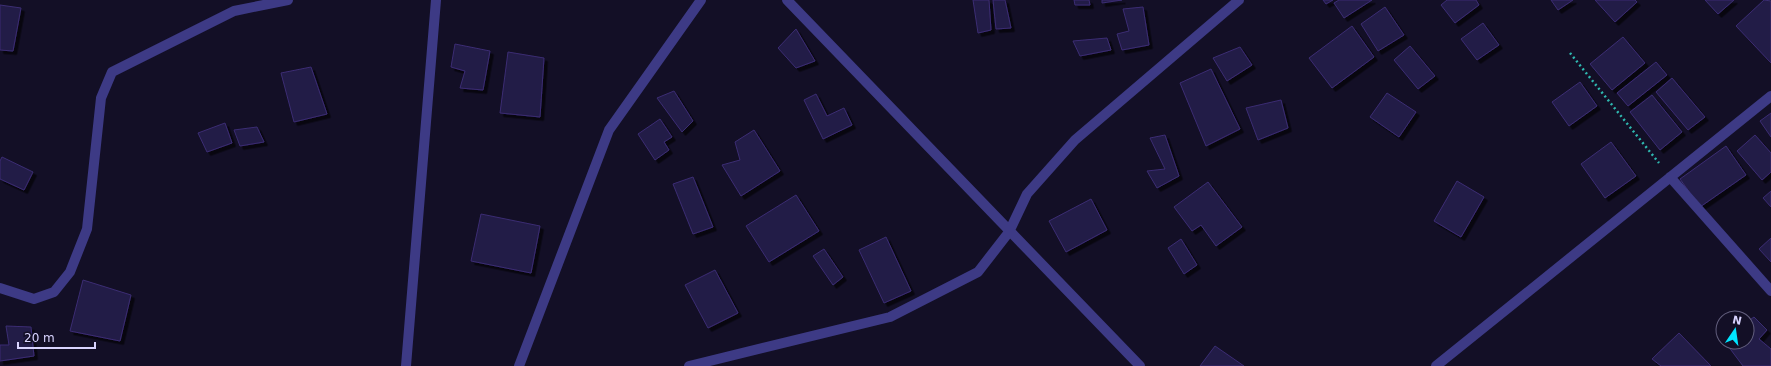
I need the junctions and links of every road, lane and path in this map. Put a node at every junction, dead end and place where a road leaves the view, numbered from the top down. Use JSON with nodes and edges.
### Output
{"nodes":[{"id":1,"x":288,"y":0,"type":"edge"},
{"id":2,"x":436,"y":0,"type":"edge"},
{"id":3,"x":701,"y":0,"type":"edge"},
{"id":4,"x":787,"y":0,"type":"edge"},
{"id":5,"x":1239,"y":0,"type":"edge"},
{"id":6,"x":1570,"y":53,"type":"dead end"},
{"id":7,"x":1771,"y":96,"type":"edge"},
{"id":8,"x":1670,"y":177,"type":"junction"},
{"id":9,"x":1009,"y":232,"type":"junction"},
{"id":10,"x":0,"y":288,"type":"edge"},
{"id":11,"x":1771,"y":291,"type":"edge"},
{"id":12,"x":406,"y":366,"type":"edge"},
{"id":13,"x":519,"y":366,"type":"edge"},
{"id":14,"x":689,"y":366,"type":"edge"},
{"id":15,"x":1140,"y":366,"type":"edge"},
{"id":16,"x":1436,"y":366,"type":"edge"}],
"edges":[{"from":1,"to":10,"type":"street"},
{"from":2,"to":12,"type":"street"},
{"from":3,"to":13,"type":"street"},
{"from":4,"to":9,"type":"street"},
{"from":5,"to":9,"type":"street"},
{"from":6,"to":8,"type":"path"},
{"from":7,"to":8,"type":"street"},
{"from":8,"to":11,"type":"street"},
{"from":8,"to":16,"type":"street"},
{"from":9,"to":14,"type":"street"},
{"from":9,"to":15,"type":"street"}]}
